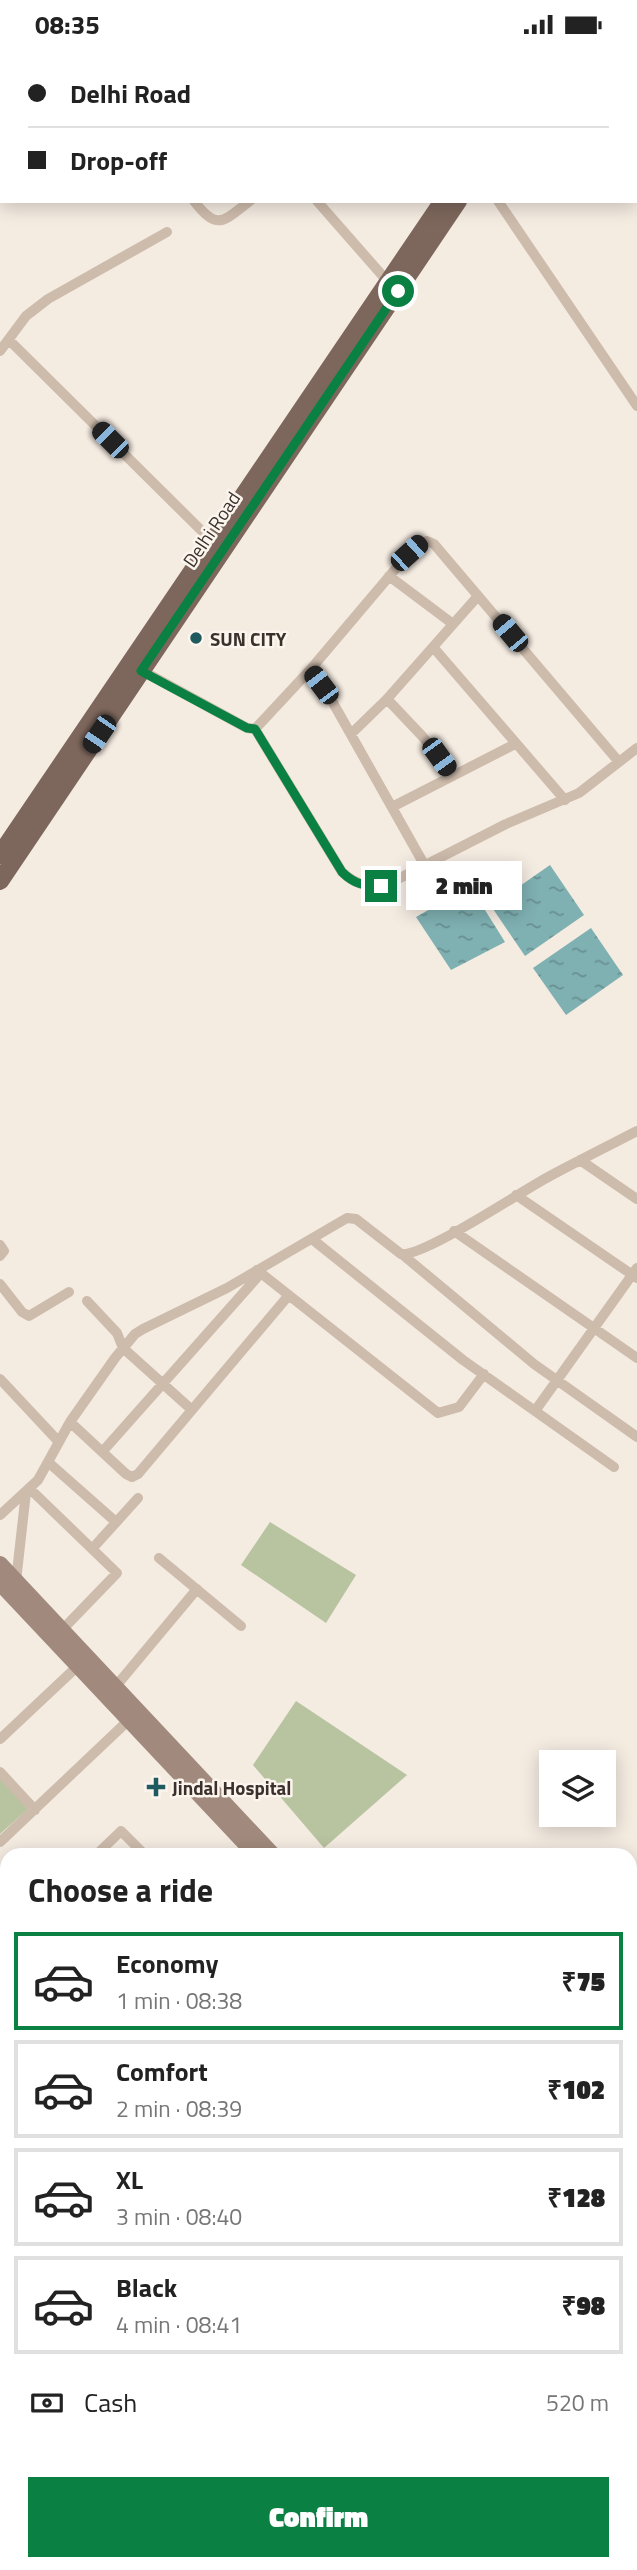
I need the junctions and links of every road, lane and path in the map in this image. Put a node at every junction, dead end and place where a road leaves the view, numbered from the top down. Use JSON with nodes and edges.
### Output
{"nodes":[{"id":1,"x":196,"y":203,"type":"edge"},
{"id":2,"x":247,"y":203,"type":"edge"},
{"id":3,"x":319,"y":203,"type":"edge"},
{"id":4,"x":442,"y":203,"type":"edge"},
{"id":5,"x":457,"y":203,"type":"edge"},
{"id":6,"x":499,"y":203,"type":"edge"},
{"id":7,"x":167,"y":232,"type":"dead end"},
{"id":8,"x":388,"y":282,"type":"junction"},
{"id":9,"x":9,"y":340,"type":"junction"},
{"id":10,"x":0,"y":351,"type":"edge"},
{"id":11,"x":637,"y":406,"type":"edge"},
{"id":12,"x":212,"y":541,"type":"junction"},
{"id":13,"x":389,"y":576,"type":"junction"},
{"id":14,"x":478,"y":596,"type":"junction"},
{"id":15,"x":453,"y":624,"type":"junction"},
{"id":16,"x":433,"y":647,"type":"junction"},
{"id":17,"x":135,"y":667,"type":"junction"},
{"id":18,"x":310,"y":670,"type":"junction"},
{"id":19,"x":387,"y":699,"type":"junction"},
{"id":20,"x":255,"y":729,"type":"junction"},
{"id":21,"x":351,"y":734,"type":"junction"},
{"id":22,"x":515,"y":744,"type":"junction"},
{"id":23,"x":637,"y":748,"type":"edge"},
{"id":24,"x":619,"y":762,"type":"junction"},
{"id":25,"x":453,"y":776,"type":"junction"},
{"id":26,"x":565,"y":800,"type":"junction"},
{"id":27,"x":392,"y":807,"type":"junction"},
{"id":28,"x":0,"y":855,"type":"edge"},
{"id":29,"x":425,"y":866,"type":"junction"},
{"id":30,"x":0,"y":881,"type":"edge"},
{"id":31,"x":637,"y":1131,"type":"edge"},
{"id":32,"x":580,"y":1160,"type":"junction"},
{"id":33,"x":516,"y":1195,"type":"junction"},
{"id":34,"x":637,"y":1199,"type":"edge"},
{"id":35,"x":454,"y":1231,"type":"junction"},
{"id":36,"x":312,"y":1239,"type":"junction"},
{"id":37,"x":0,"y":1245,"type":"edge"},
{"id":38,"x":403,"y":1255,"type":"junction"},
{"id":39,"x":0,"y":1256,"type":"edge"},
{"id":40,"x":259,"y":1272,"type":"junction"},
{"id":41,"x":635,"y":1273,"type":"edge"},
{"id":42,"x":0,"y":1284,"type":"edge"},
{"id":43,"x":69,"y":1292,"type":"dead end"},
{"id":44,"x":289,"y":1295,"type":"junction"},
{"id":45,"x":87,"y":1301,"type":"dead end"},
{"id":46,"x":594,"y":1328,"type":"junction"},
{"id":47,"x":123,"y":1348,"type":"junction"},
{"id":48,"x":637,"y":1358,"type":"edge"},
{"id":49,"x":484,"y":1374,"type":"junction"},
{"id":50,"x":0,"y":1379,"type":"edge"},
{"id":51,"x":557,"y":1380,"type":"junction"},
{"id":52,"x":163,"y":1383,"type":"junction"},
{"id":53,"x":192,"y":1410,"type":"junction"},
{"id":54,"x":536,"y":1411,"type":"junction"},
{"id":55,"x":70,"y":1422,"type":"junction"},
{"id":56,"x":636,"y":1432,"type":"edge"},
{"id":57,"x":59,"y":1442,"type":"junction"},
{"id":58,"x":103,"y":1451,"type":"junction"},
{"id":59,"x":48,"y":1462,"type":"junction"},
{"id":60,"x":614,"y":1467,"type":"dead end"},
{"id":61,"x":28,"y":1490,"type":"junction"},
{"id":62,"x":138,"y":1498,"type":"dead end"},
{"id":63,"x":0,"y":1515,"type":"edge"},
{"id":64,"x":116,"y":1522,"type":"junction"},
{"id":65,"x":92,"y":1549,"type":"junction"},
{"id":66,"x":159,"y":1558,"type":"dead end"},
{"id":67,"x":0,"y":1564,"type":"edge"},
{"id":68,"x":5,"y":1586,"type":"edge"},
{"id":69,"x":197,"y":1589,"type":"junction"},
{"id":70,"x":241,"y":1626,"type":"dead end"},
{"id":71,"x":62,"y":1630,"type":"junction"},
{"id":72,"x":82,"y":1661,"type":"junction"},
{"id":73,"x":111,"y":1692,"type":"junction"},
{"id":74,"x":134,"y":1716,"type":"junction"},
{"id":75,"x":0,"y":1739,"type":"edge"},
{"id":76,"x":0,"y":1772,"type":"edge"},
{"id":77,"x":35,"y":1810,"type":"junction"},
{"id":78,"x":0,"y":1842,"type":"edge"},
{"id":79,"x":103,"y":1848,"type":"edge"},
{"id":80,"x":138,"y":1848,"type":"edge"},
{"id":81,"x":250,"y":1848,"type":"edge"},
{"id":82,"x":266,"y":1848,"type":"edge"}],
"edges":[{"from":1,"to":2,"type":"street"},
{"from":3,"to":8,"type":"street"},
{"from":4,"to":8,"type":"main road","name":"Delhi Road"},
{"from":5,"to":17,"type":"main road","name":"Delhi Road"},
{"from":6,"to":11,"type":"street"},
{"from":7,"to":9,"type":"street"},
{"from":8,"to":12,"type":"main road","name":"Delhi Road"},
{"from":9,"to":10,"type":"street"},
{"from":9,"to":12,"type":"street"},
{"from":12,"to":17,"type":"main road","name":"Delhi Road"},
{"from":13,"to":14,"type":"street"},
{"from":13,"to":15,"type":"street"},
{"from":13,"to":18,"type":"street"},
{"from":14,"to":15,"type":"street"},
{"from":14,"to":24,"type":"street"},
{"from":15,"to":16,"type":"street"},
{"from":16,"to":19,"type":"street"},
{"from":16,"to":22,"type":"street"},
{"from":17,"to":20,"type":"street"},
{"from":17,"to":28,"type":"main road","name":"Delhi Road"},
{"from":17,"to":30,"type":"main road","name":"Delhi Road"},
{"from":18,"to":20,"type":"street"},
{"from":18,"to":21,"type":"street"},
{"from":19,"to":21,"type":"street"},
{"from":19,"to":25,"type":"street"},
{"from":20,"to":29,"type":"street"},
{"from":21,"to":27,"type":"street"},
{"from":22,"to":25,"type":"street"},
{"from":22,"to":26,"type":"street"},
{"from":23,"to":24,"type":"street"},
{"from":24,"to":26,"type":"street"},
{"from":25,"to":27,"type":"street"},
{"from":26,"to":29,"type":"street"},
{"from":27,"to":29,"type":"street"},
{"from":31,"to":32,"type":"street"},
{"from":32,"to":33,"type":"street"},
{"from":32,"to":34,"type":"street"},
{"from":33,"to":35,"type":"street"},
{"from":33,"to":41,"type":"street"},
{"from":35,"to":38,"type":"street"},
{"from":35,"to":46,"type":"street"},
{"from":36,"to":38,"type":"street"},
{"from":36,"to":40,"type":"street"},
{"from":36,"to":49,"type":"street"},
{"from":37,"to":39,"type":"street"},
{"from":38,"to":51,"type":"street"},
{"from":40,"to":44,"type":"street"},
{"from":40,"to":47,"type":"street"},
{"from":40,"to":52,"type":"street"},
{"from":41,"to":46,"type":"street"},
{"from":42,"to":43,"type":"street"},
{"from":44,"to":49,"type":"street"},
{"from":44,"to":53,"type":"street"},
{"from":45,"to":47,"type":"street"},
{"from":46,"to":48,"type":"street"},
{"from":46,"to":51,"type":"street"},
{"from":47,"to":52,"type":"street"},
{"from":47,"to":55,"type":"street"},
{"from":49,"to":54,"type":"street"},
{"from":50,"to":57,"type":"street"},
{"from":51,"to":54,"type":"street"},
{"from":51,"to":56,"type":"street"},
{"from":52,"to":53,"type":"street"},
{"from":52,"to":58,"type":"street"},
{"from":53,"to":58,"type":"street"},
{"from":54,"to":60,"type":"street"},
{"from":55,"to":57,"type":"street"},
{"from":55,"to":58,"type":"street"},
{"from":57,"to":59,"type":"street"},
{"from":59,"to":61,"type":"street"},
{"from":59,"to":64,"type":"street"},
{"from":61,"to":63,"type":"street"},
{"from":61,"to":65,"type":"street"},
{"from":61,"to":68,"type":"street"},
{"from":62,"to":64,"type":"street"},
{"from":64,"to":65,"type":"street"},
{"from":65,"to":71,"type":"street"},
{"from":66,"to":69,"type":"street"},
{"from":67,"to":68,"type":"main road"},
{"from":68,"to":71,"type":"main road"},
{"from":68,"to":72,"type":"main road"},
{"from":69,"to":70,"type":"street"},
{"from":69,"to":73,"type":"street"},
{"from":71,"to":72,"type":"main road"},
{"from":72,"to":73,"type":"main road"},
{"from":72,"to":75,"type":"street"},
{"from":73,"to":74,"type":"main road"},
{"from":74,"to":77,"type":"street"},
{"from":74,"to":81,"type":"main road"},
{"from":74,"to":82,"type":"main road"},
{"from":76,"to":77,"type":"street"},
{"from":77,"to":78,"type":"street"},
{"from":79,"to":80,"type":"street"}]}
